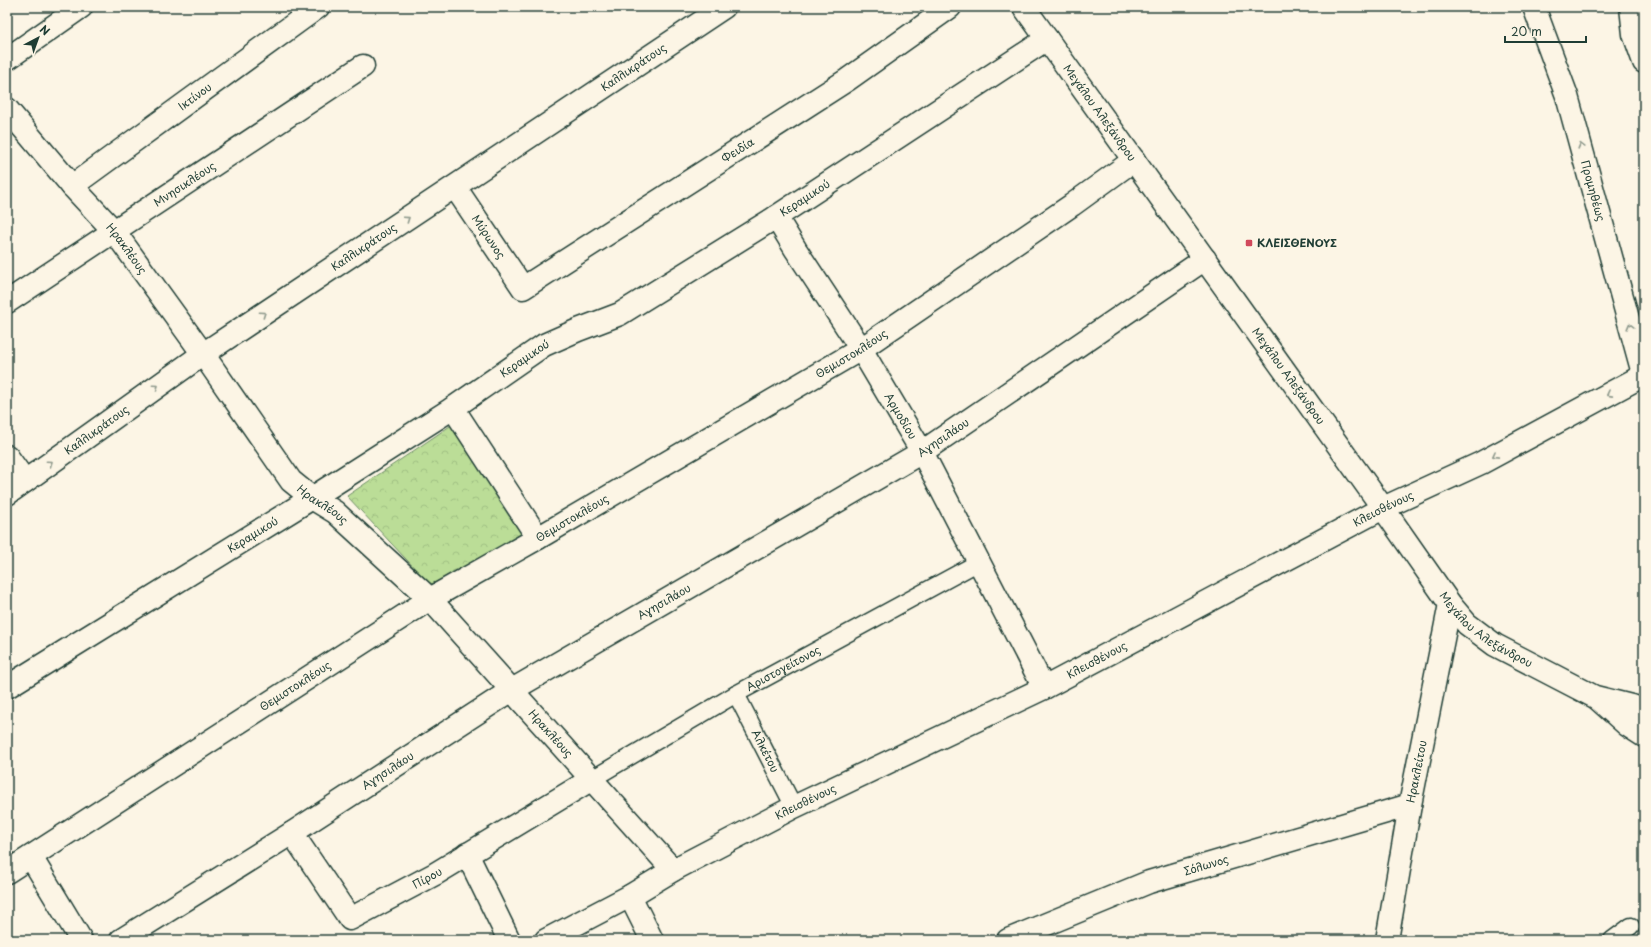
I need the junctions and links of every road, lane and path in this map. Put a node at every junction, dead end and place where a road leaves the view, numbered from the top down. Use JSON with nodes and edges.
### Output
{"nodes":[{"id":1,"x":81,"y":7,"type":"edge"},
{"id":2,"x":318,"y":7,"type":"edge"},
{"id":3,"x":724,"y":7,"type":"edge"},
{"id":4,"x":950,"y":7,"type":"edge"},
{"id":5,"x":1024,"y":7,"type":"edge"},
{"id":6,"x":1534,"y":7,"type":"edge"},
{"id":7,"x":1631,"y":7,"type":"edge"},
{"id":8,"x":1047,"y":39,"type":"junction"},
{"id":9,"x":7,"y":59,"type":"edge"},
{"id":10,"x":1644,"y":62,"type":"edge"},
{"id":11,"x":363,"y":66,"type":"dead end"},
{"id":12,"x":7,"y":109,"type":"edge"},
{"id":13,"x":1134,"y":160,"type":"junction"},
{"id":14,"x":72,"y":186,"type":"junction"},
{"id":15,"x":455,"y":187,"type":"junction"},
{"id":16,"x":776,"y":217,"type":"junction"},
{"id":17,"x":114,"y":231,"type":"junction"},
{"id":18,"x":1205,"y":258,"type":"junction"},
{"id":19,"x":523,"y":288,"type":"joint"},
{"id":20,"x":7,"y":302,"type":"edge"},
{"id":21,"x":862,"y":349,"type":"junction"},
{"id":22,"x":203,"y":354,"type":"junction"},
{"id":23,"x":1644,"y":376,"type":"edge"},
{"id":24,"x":453,"y":408,"type":"junction"},
{"id":25,"x":922,"y":452,"type":"junction"},
{"id":26,"x":7,"y":456,"type":"edge"},
{"id":27,"x":25,"y":481,"type":"junction"},
{"id":28,"x":7,"y":494,"type":"edge"},
{"id":29,"x":312,"y":498,"type":"junction"},
{"id":30,"x":1383,"y":508,"type":"junction"},
{"id":31,"x":538,"y":538,"type":"junction"},
{"id":32,"x":979,"y":562,"type":"junction"},
{"id":33,"x":430,"y":599,"type":"junction"},
{"id":34,"x":1450,"y":604,"type":"junction"},
{"id":35,"x":7,"y":687,"type":"edge"},
{"id":36,"x":1044,"y":688,"type":"junction"},
{"id":37,"x":512,"y":690,"type":"junction"},
{"id":38,"x":736,"y":694,"type":"junction"},
{"id":39,"x":1596,"y":697,"type":"junction"},
{"id":40,"x":1641,"y":709,"type":"edge"},
{"id":41,"x":1644,"y":736,"type":"edge"},
{"id":42,"x":592,"y":779,"type":"junction"},
{"id":43,"x":1410,"y":805,"type":"junction"},
{"id":44,"x":794,"y":807,"type":"junction"},
{"id":45,"x":292,"y":833,"type":"junction"},
{"id":46,"x":467,"y":854,"type":"junction"},
{"id":47,"x":31,"y":857,"type":"junction"},
{"id":48,"x":673,"y":870,"type":"junction"},
{"id":49,"x":7,"y":872,"type":"edge"},
{"id":50,"x":630,"y":896,"type":"junction"},
{"id":51,"x":1631,"y":926,"type":"dead end"},
{"id":52,"x":81,"y":940,"type":"edge"},
{"id":53,"x":121,"y":940,"type":"edge"},
{"id":54,"x":509,"y":940,"type":"edge"},
{"id":55,"x":546,"y":940,"type":"edge"},
{"id":56,"x":652,"y":940,"type":"edge"},
{"id":57,"x":1008,"y":940,"type":"edge"},
{"id":58,"x":1387,"y":940,"type":"edge"},
{"id":59,"x":1612,"y":940,"type":"edge"}],
"edges":[{"from":1,"to":9,"type":"street"},
{"from":2,"to":14,"type":"street","name":"Ικτίνου"},
{"from":3,"to":15,"type":"street","name":"Καλλικράτους"},
{"from":4,"to":19,"type":"street","name":"Φειδία"},
{"from":5,"to":8,"type":"street","name":"Μεγάλου Αλεξάνδρου"},
{"from":23,"to":6,"type":"street","name":"Προμηθέως","one_way":true},
{"from":7,"to":10,"type":"street"},
{"from":8,"to":13,"type":"street","name":"Μεγάλου Αλεξάνδρου"},
{"from":8,"to":16,"type":"street","name":"Κεραμικού"},
{"from":11,"to":17,"type":"street","name":"Μνησικλέους"},
{"from":12,"to":14,"type":"street","name":"Ηρακλέους"},
{"from":13,"to":18,"type":"street","name":"Μεγάλου Αλεξάνδρου"},
{"from":13,"to":21,"type":"street","name":"Θεμιστοκλέους"},
{"from":14,"to":17,"type":"street","name":"Ηρακλέους"},
{"from":15,"to":19,"type":"street","name":"Μύρωνος"},
{"from":22,"to":15,"type":"street","name":"Καλλικράτους","one_way":true},
{"from":16,"to":21,"type":"street","name":"Αρμοδίου"},
{"from":16,"to":24,"type":"street","name":"Κεραμικού"},
{"from":17,"to":20,"type":"street","name":"Μνησικλέους"},
{"from":17,"to":22,"type":"street","name":"Ηρακλέους"},
{"from":18,"to":25,"type":"street","name":"Αγησιλάου"},
{"from":18,"to":30,"type":"street","name":"Μεγάλου Αλεξάνδρου"},
{"from":21,"to":25,"type":"street","name":"Αρμοδίου"},
{"from":21,"to":31,"type":"street","name":"Θεμιστοκλέους"},
{"from":27,"to":22,"type":"street","name":"Καλλικράτους","one_way":true},
{"from":22,"to":29,"type":"street","name":"Ηρακλέους"},
{"from":23,"to":30,"type":"street","name":"Κλεισθένους","one_way":true},
{"from":24,"to":29,"type":"street","name":"Κεραμικού"},
{"from":24,"to":31,"type":"street"},
{"from":25,"to":32,"type":"street","name":"Αρμοδίου"},
{"from":25,"to":37,"type":"street","name":"Αγησιλάου"},
{"from":26,"to":27,"type":"street"},
{"from":27,"to":28,"type":"street","name":"Καλλικράτους"},
{"from":29,"to":33,"type":"street","name":"Ηρακλέους"},
{"from":29,"to":35,"type":"street","name":"Κεραμικού"},
{"from":30,"to":34,"type":"street","name":"Μεγάλου Αλεξάνδρου"},
{"from":30,"to":36,"type":"street","name":"Κλεισθένους"},
{"from":31,"to":33,"type":"street","name":"Θεμιστοκλέους"},
{"from":32,"to":36,"type":"street","name":"Αρμοδίου"},
{"from":32,"to":38,"type":"lane","name":"Αριστογείτονος"},
{"from":33,"to":37,"type":"street","name":"Ηρακλέους"},
{"from":33,"to":47,"type":"street","name":"Θεμιστοκλέους"},
{"from":34,"to":39,"type":"street","name":"Μεγάλου Αλεξάνδρου"},
{"from":34,"to":43,"type":"street","name":"Ηρακλείτου"},
{"from":36,"to":44,"type":"street","name":"Κλεισθένους"},
{"from":37,"to":42,"type":"street","name":"Ηρακλέους"},
{"from":37,"to":45,"type":"street","name":"Αγησιλάου"},
{"from":38,"to":42,"type":"lane","name":"Αριστογείτονος"},
{"from":38,"to":44,"type":"lane","name":"Αλκέτου"},
{"from":39,"to":40,"type":"street","name":"Μεγάλου Αλεξάνδρου"},
{"from":39,"to":41,"type":"street","name":"Μεγάλου Αλεξάνδρου"},
{"from":42,"to":46,"type":"street","name":"Πίρου"},
{"from":42,"to":48,"type":"street","name":"Ηρακλέους"},
{"from":43,"to":57,"type":"street","name":"Σόλωνος"},
{"from":43,"to":58,"type":"street","name":"Ηρακλείτου"},
{"from":44,"to":48,"type":"street","name":"Κλεισθένους"},
{"from":45,"to":46,"type":"street","name":"Πίρου"},
{"from":45,"to":53,"type":"street","name":"Αγησιλάου"},
{"from":46,"to":54,"type":"street"},
{"from":47,"to":49,"type":"street","name":"Θεμιστοκλέους"},
{"from":47,"to":52,"type":"street"},
{"from":48,"to":50,"type":"street","name":"Κλεισθένους"},
{"from":50,"to":55,"type":"street","name":"Κλεισθένους"},
{"from":50,"to":56,"type":"street"},
{"from":51,"to":59,"type":"lane"}]}
